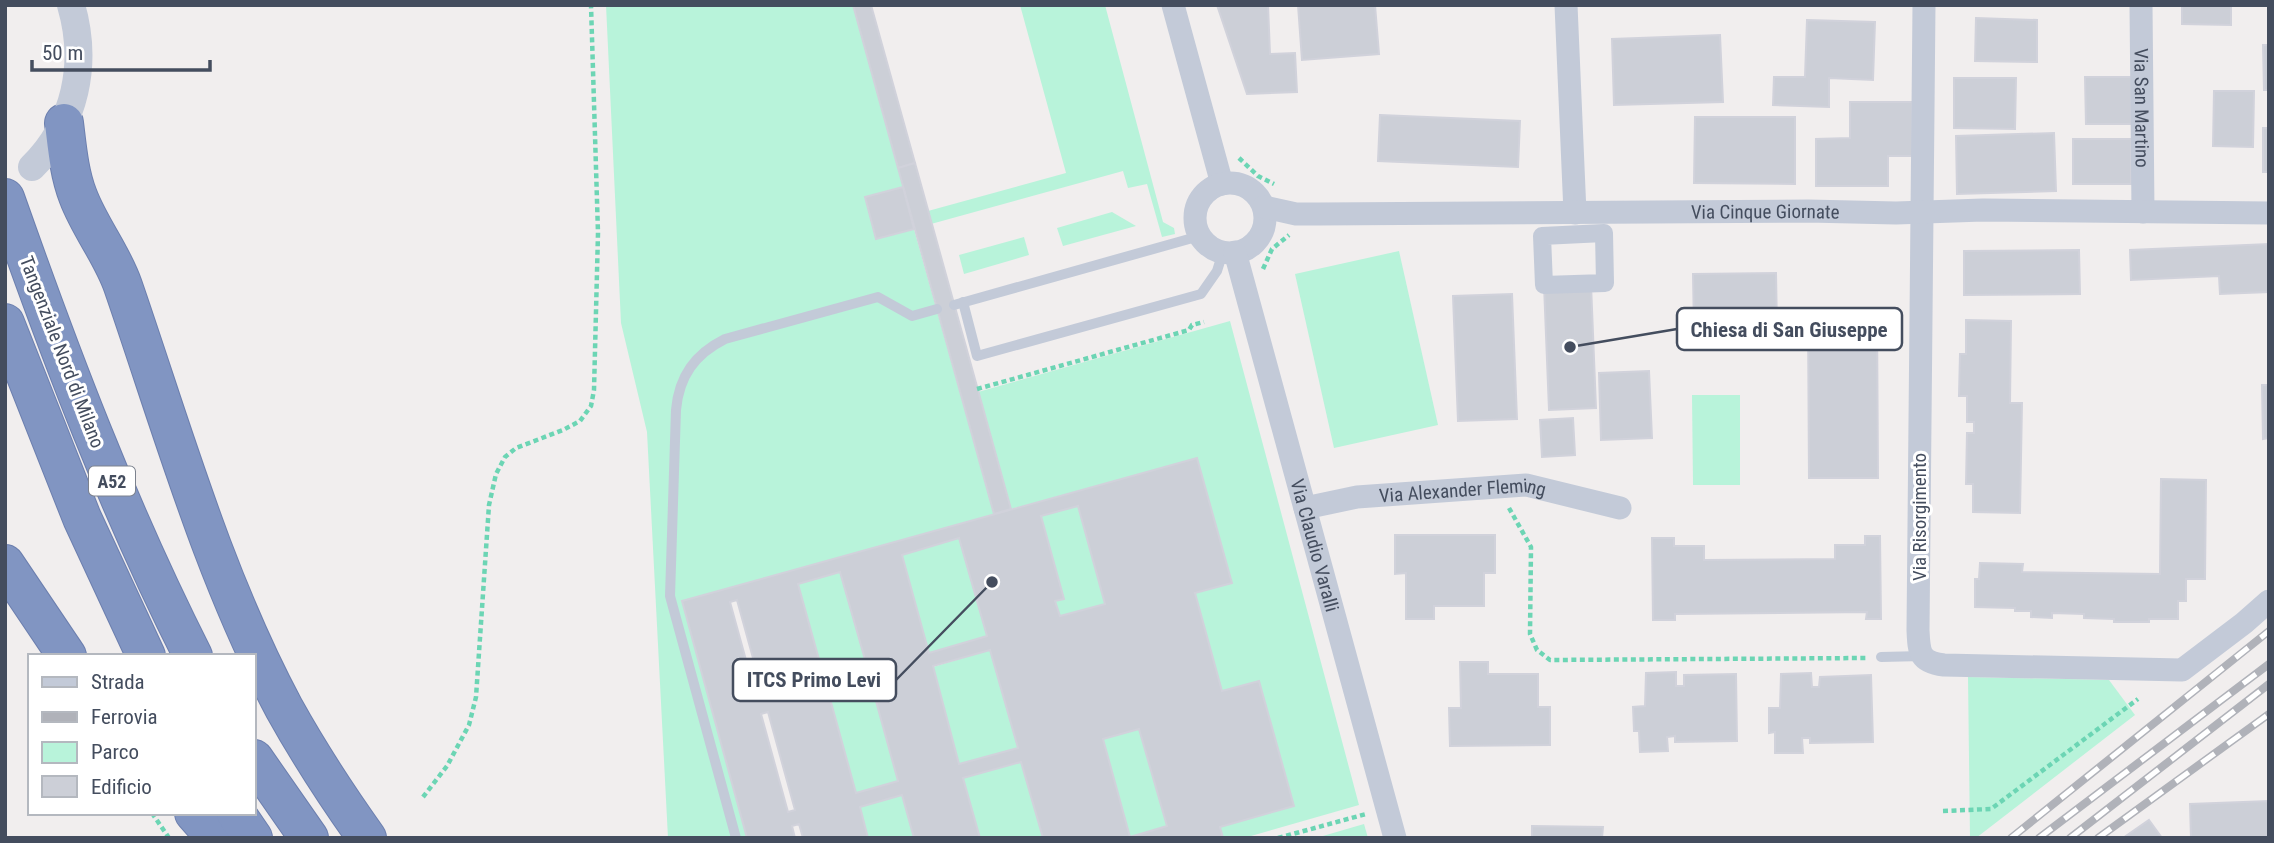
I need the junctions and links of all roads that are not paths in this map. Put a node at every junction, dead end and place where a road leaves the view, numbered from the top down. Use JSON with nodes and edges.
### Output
{"nodes":[{"id":1,"x":1172,"y":5,"type":"edge"},
{"id":2,"x":1566,"y":5,"type":"edge"},
{"id":3,"x":1924,"y":5,"type":"edge"},
{"id":4,"x":2141,"y":5,"type":"edge"},
{"id":5,"x":75,"y":13,"type":"edge"},
{"id":6,"x":64,"y":123,"type":"junction"},
{"id":7,"x":32,"y":167,"type":"dead end"},
{"id":8,"x":1222,"y":184,"type":"junction"},
{"id":9,"x":5,"y":198,"type":"edge"},
{"id":10,"x":1264,"y":207,"type":"junction"},
{"id":11,"x":1921,"y":212,"type":"junction"},
{"id":12,"x":2143,"y":212,"type":"junction"},
{"id":13,"x":1575,"y":213,"type":"junction"},
{"id":14,"x":2269,"y":213,"type":"edge"},
{"id":15,"x":1604,"y":233,"type":"joint"},
{"id":16,"x":1200,"y":234,"type":"junction"},
{"id":17,"x":1229,"y":252,"type":"junction"},
{"id":18,"x":937,"y":309,"type":"dead end"},
{"id":19,"x":5,"y":323,"type":"edge"},
{"id":20,"x":1305,"y":508,"type":"junction"},
{"id":21,"x":1620,"y":508,"type":"dead end"},
{"id":22,"x":5,"y":564,"type":"edge"},
{"id":23,"x":2269,"y":601,"type":"edge"},
{"id":24,"x":66,"y":654,"type":"edge"},
{"id":25,"x":145,"y":654,"type":"edge"},
{"id":26,"x":192,"y":654,"type":"edge"},
{"id":27,"x":1923,"y":656,"type":"junction"},
{"id":28,"x":1881,"y":657,"type":"road end"},
{"id":29,"x":256,"y":762,"type":"edge"},
{"id":30,"x":196,"y":815,"type":"edge"},
{"id":31,"x":237,"y":815,"type":"edge"},
{"id":32,"x":216,"y":838,"type":"edge"},
{"id":33,"x":253,"y":838,"type":"edge"},
{"id":34,"x":309,"y":838,"type":"edge"},
{"id":35,"x":367,"y":838,"type":"edge"},
{"id":36,"x":736,"y":838,"type":"edge"},
{"id":37,"x":1395,"y":838,"type":"edge"}],
"edges":[{"from":1,"to":8,"type":"street"},
{"from":2,"to":13,"type":"street"},
{"from":3,"to":11,"type":"street","name":"Via Risorgimento"},
{"from":4,"to":12,"type":"street","name":"Via San Martino"},
{"from":5,"to":6,"type":"street"},
{"from":6,"to":7,"type":"street"},
{"from":6,"to":35,"type":"highway"},
{"from":8,"to":10,"type":"street"},
{"from":8,"to":16,"type":"street"},
{"from":9,"to":26,"type":"highway","name":"Tangenziale Nord di Milano","number":"A52"},
{"from":10,"to":13,"type":"street","name":"Via Cinque Giornate"},
{"from":10,"to":17,"type":"street"},
{"from":11,"to":12,"type":"street","name":"Via Cinque Giornate"},
{"from":11,"to":13,"type":"street","name":"Via Cinque Giornate"},
{"from":11,"to":27,"type":"street","name":"Via Risorgimento"},
{"from":12,"to":14,"type":"street","name":"Via Cinque Giornate"},
{"from":15,"to":15,"type":"street"},
{"from":16,"to":17,"type":"street"},
{"from":16,"to":17,"type":"lane"},
{"from":17,"to":20,"type":"street","name":"Via Claudio Varalli"},
{"from":18,"to":36,"type":"lane"},
{"from":19,"to":25,"type":"highway","number":"A52"},
{"from":20,"to":21,"type":"street","name":"Via Alexander Fleming"},
{"from":20,"to":37,"type":"street","name":"Via Claudio Varalli"},
{"from":22,"to":24,"type":"highway"},
{"from":23,"to":27,"type":"street"},
{"from":27,"to":28,"type":"lane"},
{"from":29,"to":34,"type":"highway"},
{"from":30,"to":32,"type":"highway"},
{"from":31,"to":33,"type":"highway"}]}
